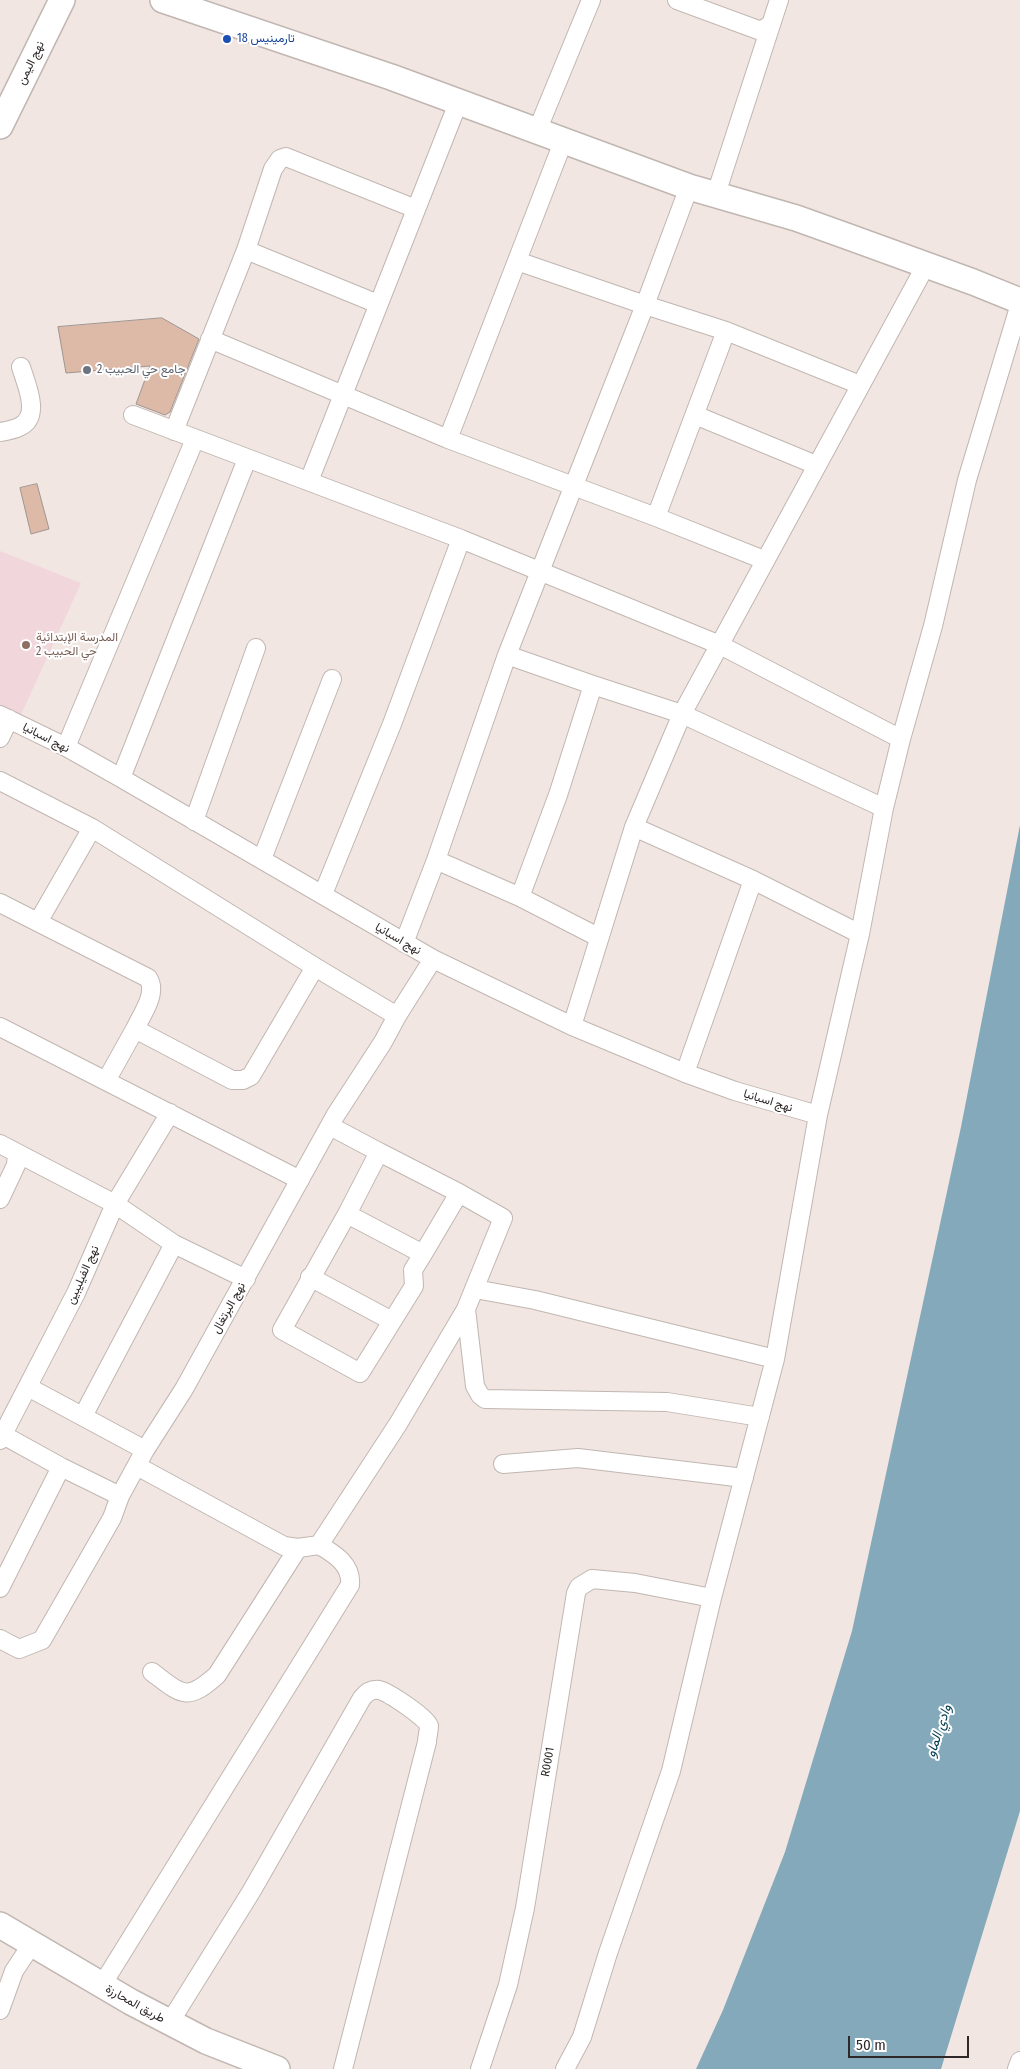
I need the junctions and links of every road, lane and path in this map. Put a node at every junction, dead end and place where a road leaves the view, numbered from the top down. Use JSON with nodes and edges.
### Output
{"nodes":[{"id":1,"x":62,"y":0,"type":"edge"},
{"id":2,"x":163,"y":0,"type":"edge"},
{"id":3,"x":591,"y":0,"type":"edge"},
{"id":4,"x":677,"y":0,"type":"edge"},
{"id":5,"x":779,"y":0,"type":"edge"},
{"id":6,"x":771,"y":24,"type":"junction"},
{"id":7,"x":458,"y":103,"type":"junction"},
{"id":8,"x":0,"y":126,"type":"edge"},
{"id":9,"x":537,"y":131,"type":"junction"},
{"id":10,"x":563,"y":142,"type":"junction"},
{"id":11,"x":689,"y":187,"type":"junction"},
{"id":12,"x":716,"y":194,"type":"junction"},
{"id":13,"x":416,"y":209,"type":"junction"},
{"id":14,"x":246,"y":250,"type":"junction"},
{"id":15,"x":517,"y":261,"type":"junction"},
{"id":16,"x":926,"y":265,"type":"junction"},
{"id":17,"x":1020,"y":303,"type":"edge"},
{"id":18,"x":378,"y":304,"type":"junction"},
{"id":19,"x":645,"y":305,"type":"junction"},
{"id":20,"x":726,"y":331,"type":"junction"},
{"id":21,"x":210,"y":339,"type":"junction"},
{"id":22,"x":21,"y":366,"type":"dead end"},
{"id":23,"x":860,"y":386,"type":"junction"},
{"id":24,"x":344,"y":395,"type":"junction"},
{"id":25,"x":133,"y":415,"type":"dead end"},
{"id":26,"x":695,"y":416,"type":"junction"},
{"id":27,"x":174,"y":430,"type":"junction"},
{"id":28,"x":0,"y":432,"type":"edge"},
{"id":29,"x":195,"y":439,"type":"junction"},
{"id":30,"x":448,"y":439,"type":"junction"},
{"id":31,"x":247,"y":459,"type":"junction"},
{"id":32,"x":816,"y":465,"type":"junction"},
{"id":33,"x":309,"y":481,"type":"junction"},
{"id":34,"x":574,"y":486,"type":"junction"},
{"id":35,"x":656,"y":517,"type":"junction"},
{"id":36,"x":461,"y":539,"type":"junction"},
{"id":37,"x":764,"y":560,"type":"junction"},
{"id":38,"x":539,"y":572,"type":"junction"},
{"id":39,"x":720,"y":645,"type":"junction"},
{"id":40,"x":256,"y":648,"type":"dead end"},
{"id":41,"x":507,"y":655,"type":"junction"},
{"id":42,"x":332,"y":679,"type":"dead end"},
{"id":43,"x":593,"y":685,"type":"junction"},
{"id":44,"x":682,"y":714,"type":"junction"},
{"id":45,"x":4,"y":717,"type":"edge"},
{"id":46,"x":0,"y":738,"type":"edge"},
{"id":47,"x":901,"y":738,"type":"junction"},
{"id":48,"x":66,"y":747,"type":"junction"},
{"id":49,"x":121,"y":778,"type":"junction"},
{"id":50,"x":0,"y":781,"type":"edge"},
{"id":51,"x":884,"y":808,"type":"junction"},
{"id":52,"x":194,"y":820,"type":"junction"},
{"id":53,"x":634,"y":827,"type":"junction"},
{"id":54,"x":92,"y":828,"type":"junction"},
{"id":55,"x":262,"y":860,"type":"junction"},
{"id":56,"x":436,"y":860,"type":"junction"},
{"id":57,"x":753,"y":880,"type":"junction"},
{"id":58,"x":323,"y":894,"type":"junction"},
{"id":59,"x":520,"y":897,"type":"junction"},
{"id":60,"x":0,"y":903,"type":"edge"},
{"id":61,"x":38,"y":922,"type":"junction"},
{"id":62,"x":860,"y":934,"type":"junction"},
{"id":63,"x":598,"y":937,"type":"junction"},
{"id":64,"x":404,"y":943,"type":"junction"},
{"id":65,"x":433,"y":959,"type":"junction"},
{"id":66,"x":315,"y":967,"type":"junction"},
{"id":67,"x":397,"y":1016,"type":"junction"},
{"id":68,"x":572,"y":1026,"type":"junction"},
{"id":69,"x":0,"y":1027,"type":"edge"},
{"id":70,"x":135,"y":1029,"type":"junction"},
{"id":71,"x":684,"y":1073,"type":"junction"},
{"id":72,"x":106,"y":1082,"type":"junction"},
{"id":73,"x":170,"y":1113,"type":"junction"},
{"id":74,"x":818,"y":1116,"type":"junction"},
{"id":75,"x":330,"y":1126,"type":"junction"},
{"id":76,"x":0,"y":1144,"type":"edge"},
{"id":77,"x":379,"y":1152,"type":"junction"},
{"id":78,"x":17,"y":1153,"type":"junction"},
{"id":79,"x":300,"y":1180,"type":"junction"},
{"id":80,"x":459,"y":1193,"type":"junction"},
{"id":81,"x":0,"y":1199,"type":"edge"},
{"id":82,"x":115,"y":1204,"type":"junction"},
{"id":83,"x":347,"y":1214,"type":"junction"},
{"id":84,"x":174,"y":1244,"type":"junction"},
{"id":85,"x":423,"y":1254,"type":"junction"},
{"id":86,"x":310,"y":1277,"type":"junction"},
{"id":87,"x":246,"y":1279,"type":"junction"},
{"id":88,"x":475,"y":1289,"type":"junction"},
{"id":89,"x":466,"y":1309,"type":"junction"},
{"id":90,"x":392,"y":1321,"type":"junction"},
{"id":91,"x":775,"y":1359,"type":"junction"},
{"id":92,"x":28,"y":1387,"type":"junction"},
{"id":93,"x":83,"y":1416,"type":"junction"},
{"id":94,"x":760,"y":1418,"type":"junction"},
{"id":95,"x":1,"y":1438,"type":"edge"},
{"id":96,"x":145,"y":1450,"type":"junction"},
{"id":97,"x":502,"y":1464,"type":"dead end"},
{"id":98,"x":137,"y":1466,"type":"junction"},
{"id":99,"x":61,"y":1468,"type":"junction"},
{"id":100,"x":744,"y":1478,"type":"junction"},
{"id":101,"x":120,"y":1496,"type":"junction"},
{"id":102,"x":319,"y":1545,"type":"junction"},
{"id":103,"x":298,"y":1548,"type":"junction"},
{"id":104,"x":0,"y":1588,"type":"edge"},
{"id":105,"x":712,"y":1598,"type":"junction"},
{"id":106,"x":0,"y":1638,"type":"edge"},
{"id":107,"x":152,"y":1672,"type":"dead end"},
{"id":108,"x":0,"y":1925,"type":"edge"},
{"id":109,"x":32,"y":1944,"type":"junction"},
{"id":110,"x":102,"y":1985,"type":"junction"},
{"id":111,"x":0,"y":2010,"type":"edge"},
{"id":112,"x":170,"y":2022,"type":"junction"},
{"id":113,"x":1020,"y":2061,"type":"edge"},
{"id":114,"x":277,"y":2069,"type":"edge"},
{"id":115,"x":343,"y":2069,"type":"edge"},
{"id":116,"x":480,"y":2069,"type":"edge"},
{"id":117,"x":566,"y":2069,"type":"edge"},
{"id":118,"x":1017,"y":2069,"type":"edge"}],
"edges":[{"from":1,"to":8,"type":"street","name":"نهج اليمن"},
{"from":2,"to":7,"type":"street"},
{"from":3,"to":9,"type":"street"},
{"from":4,"to":6,"type":"street"},
{"from":5,"to":6,"type":"street"},
{"from":6,"to":12,"type":"street"},
{"from":7,"to":9,"type":"street"},
{"from":7,"to":13,"type":"street"},
{"from":9,"to":10,"type":"street"},
{"from":10,"to":11,"type":"street"},
{"from":10,"to":15,"type":"street"},
{"from":11,"to":12,"type":"street"},
{"from":11,"to":19,"type":"street"},
{"from":12,"to":16,"type":"street"},
{"from":13,"to":14,"type":"street"},
{"from":13,"to":18,"type":"street"},
{"from":14,"to":18,"type":"street"},
{"from":14,"to":21,"type":"street"},
{"from":15,"to":19,"type":"street"},
{"from":15,"to":30,"type":"street"},
{"from":16,"to":17,"type":"street"},
{"from":16,"to":23,"type":"street"},
{"from":17,"to":47,"type":"street"},
{"from":18,"to":24,"type":"street"},
{"from":19,"to":20,"type":"street"},
{"from":19,"to":34,"type":"street"},
{"from":20,"to":23,"type":"street"},
{"from":20,"to":26,"type":"street"},
{"from":21,"to":24,"type":"street"},
{"from":21,"to":27,"type":"street"},
{"from":22,"to":28,"type":"street"},
{"from":23,"to":32,"type":"street"},
{"from":24,"to":30,"type":"street"},
{"from":24,"to":33,"type":"street"},
{"from":25,"to":27,"type":"street"},
{"from":26,"to":32,"type":"street"},
{"from":26,"to":35,"type":"street"},
{"from":27,"to":29,"type":"street"},
{"from":29,"to":31,"type":"street"},
{"from":29,"to":48,"type":"street"},
{"from":30,"to":34,"type":"street"},
{"from":31,"to":33,"type":"street"},
{"from":31,"to":49,"type":"street"},
{"from":32,"to":37,"type":"street"},
{"from":33,"to":36,"type":"street"},
{"from":34,"to":35,"type":"street"},
{"from":34,"to":38,"type":"street"},
{"from":35,"to":37,"type":"street"},
{"from":36,"to":38,"type":"street"},
{"from":36,"to":58,"type":"street"},
{"from":37,"to":39,"type":"street"},
{"from":38,"to":39,"type":"street"},
{"from":38,"to":41,"type":"street"},
{"from":39,"to":44,"type":"street"},
{"from":39,"to":47,"type":"street"},
{"from":40,"to":52,"type":"street"},
{"from":41,"to":43,"type":"street"},
{"from":41,"to":56,"type":"street"},
{"from":42,"to":55,"type":"street"},
{"from":43,"to":44,"type":"street"},
{"from":43,"to":59,"type":"street"},
{"from":44,"to":51,"type":"street"},
{"from":44,"to":53,"type":"street"},
{"from":45,"to":46,"type":"street"},
{"from":45,"to":48,"type":"street","name":"نهج اسبانيا"},
{"from":47,"to":51,"type":"street"},
{"from":48,"to":49,"type":"street","name":"نهج اسبانيا"},
{"from":49,"to":52,"type":"street","name":"نهج اسبانيا"},
{"from":50,"to":54,"type":"street"},
{"from":51,"to":62,"type":"street"},
{"from":52,"to":55,"type":"street","name":"نهج اسبانيا"},
{"from":53,"to":57,"type":"street"},
{"from":53,"to":63,"type":"street"},
{"from":54,"to":61,"type":"street"},
{"from":54,"to":66,"type":"street"},
{"from":55,"to":58,"type":"street","name":"نهج اسبانيا"},
{"from":56,"to":59,"type":"street"},
{"from":56,"to":64,"type":"street"},
{"from":57,"to":62,"type":"street"},
{"from":57,"to":71,"type":"street"},
{"from":58,"to":64,"type":"street","name":"نهج اسبانيا"},
{"from":59,"to":63,"type":"street"},
{"from":60,"to":61,"type":"street"},
{"from":61,"to":70,"type":"street"},
{"from":62,"to":74,"type":"street"},
{"from":63,"to":68,"type":"street"},
{"from":64,"to":65,"type":"street","name":"نهج اسبانيا"},
{"from":65,"to":67,"type":"street","name":"نهج البرتغال"},
{"from":65,"to":68,"type":"street","name":"نهج اسبانيا"},
{"from":66,"to":67,"type":"street"},
{"from":66,"to":70,"type":"street"},
{"from":67,"to":75,"type":"street","name":"نهج البرتغال"},
{"from":68,"to":71,"type":"street","name":"نهج اسبانيا"},
{"from":69,"to":72,"type":"street"},
{"from":70,"to":72,"type":"street"},
{"from":71,"to":74,"type":"street","name":"نهج اسبانيا"},
{"from":72,"to":73,"type":"street"},
{"from":73,"to":79,"type":"street"},
{"from":73,"to":82,"type":"street","name":"نهج الفيليبين"},
{"from":74,"to":91,"type":"street"},
{"from":75,"to":77,"type":"street"},
{"from":75,"to":79,"type":"street","name":"نهج البرتغال"},
{"from":76,"to":78,"type":"street"},
{"from":77,"to":80,"type":"street"},
{"from":77,"to":83,"type":"street"},
{"from":78,"to":81,"type":"street"},
{"from":78,"to":82,"type":"street"},
{"from":79,"to":87,"type":"street","name":"نهج البرتغال"},
{"from":80,"to":85,"type":"street"},
{"from":80,"to":88,"type":"street"},
{"from":82,"to":84,"type":"street"},
{"from":82,"to":92,"type":"street","name":"نهج الفيليبين"},
{"from":83,"to":85,"type":"street"},
{"from":83,"to":86,"type":"street"},
{"from":84,"to":87,"type":"street"},
{"from":84,"to":93,"type":"street"},
{"from":85,"to":90,"type":"street"},
{"from":86,"to":90,"type":"street"},
{"from":86,"to":90,"type":"street"},
{"from":87,"to":96,"type":"street","name":"نهج البرتغال"},
{"from":88,"to":89,"type":"street"},
{"from":88,"to":91,"type":"street"},
{"from":89,"to":94,"type":"street"},
{"from":89,"to":102,"type":"street"},
{"from":91,"to":94,"type":"street"},
{"from":92,"to":93,"type":"street"},
{"from":92,"to":95,"type":"street","name":"نهج الفيليبين"},
{"from":93,"to":96,"type":"street"},
{"from":94,"to":100,"type":"street"},
{"from":95,"to":99,"type":"street"},
{"from":96,"to":98,"type":"street","name":"نهج البرتغال"},
{"from":97,"to":100,"type":"street"},
{"from":98,"to":101,"type":"street","name":"نهج البرتغال"},
{"from":98,"to":103,"type":"street"},
{"from":99,"to":101,"type":"street"},
{"from":99,"to":104,"type":"street"},
{"from":100,"to":105,"type":"street"},
{"from":101,"to":106,"type":"street","name":"نهج البرتغال"},
{"from":102,"to":103,"type":"street"},
{"from":102,"to":110,"type":"street"},
{"from":103,"to":107,"type":"street"},
{"from":105,"to":116,"type":"street","name":"R0001"},
{"from":105,"to":117,"type":"street"},
{"from":108,"to":109,"type":"street","name":"طريق المحارزة"},
{"from":109,"to":110,"type":"street","name":"طريق المحارزة"},
{"from":109,"to":111,"type":"street"},
{"from":110,"to":112,"type":"street","name":"طريق المحارزة"},
{"from":112,"to":114,"type":"street","name":"طريق المحارزة"},
{"from":112,"to":115,"type":"street"},
{"from":113,"to":118,"type":"street"}]}
